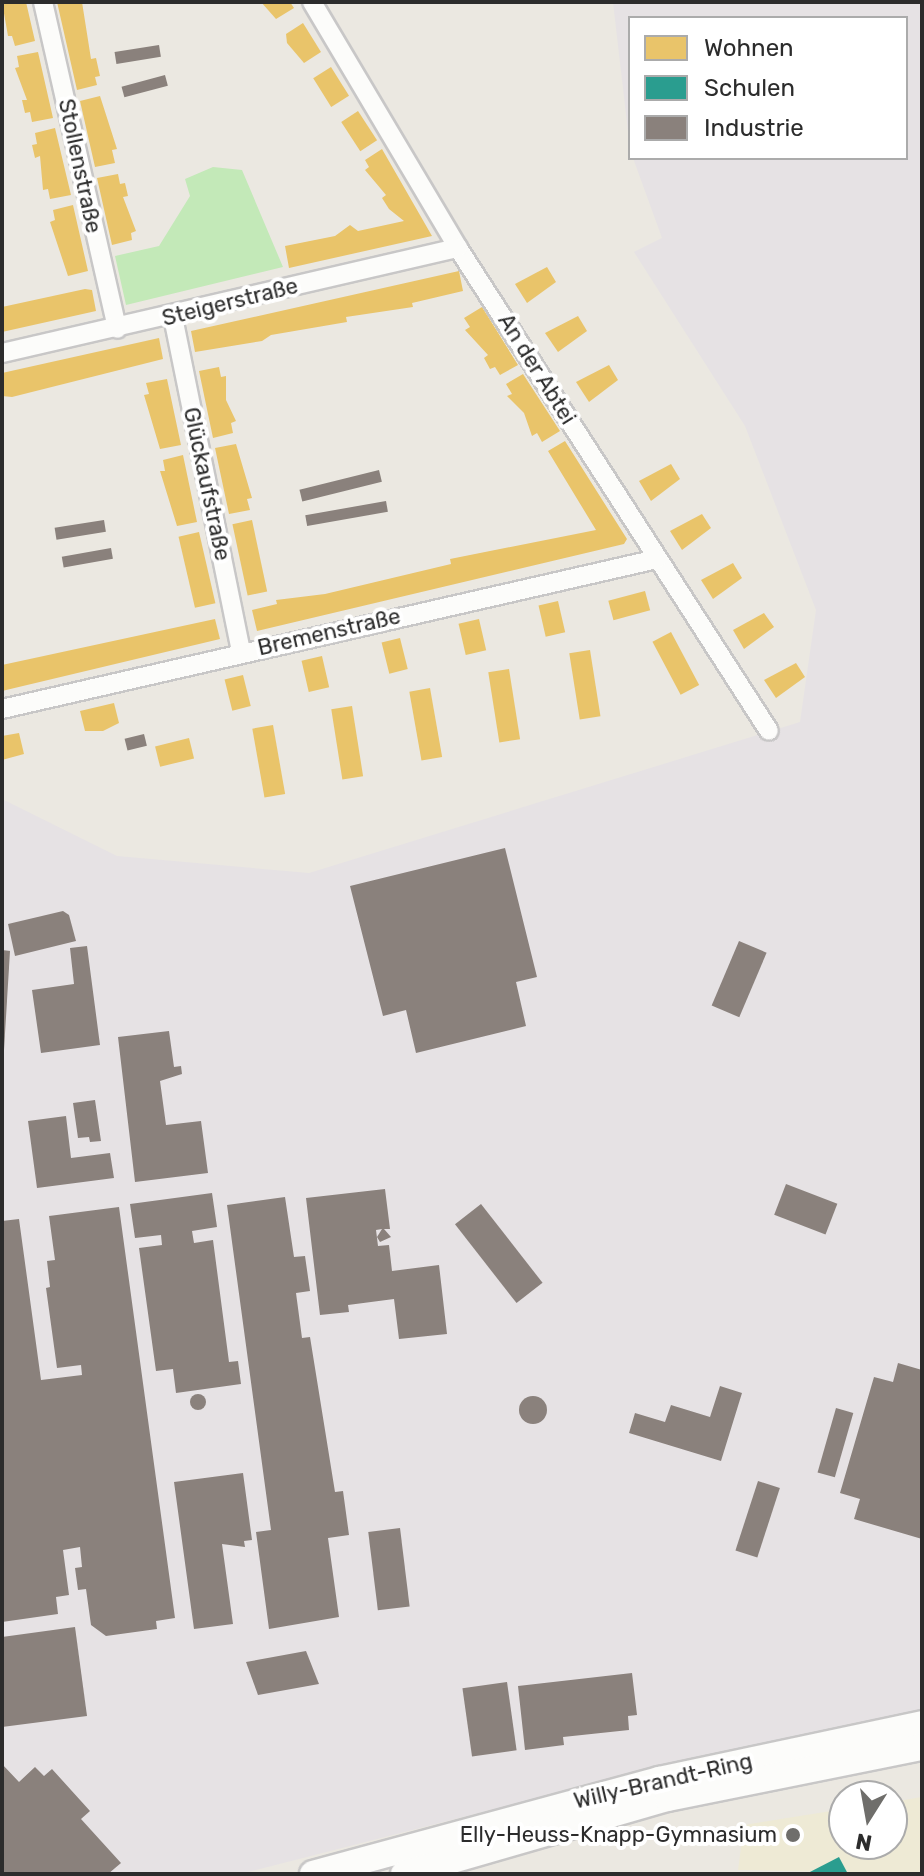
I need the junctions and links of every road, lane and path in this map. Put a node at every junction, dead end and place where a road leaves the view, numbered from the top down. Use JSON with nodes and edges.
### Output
{"nodes":[{"id":1,"x":43,"y":2,"type":"edge"},
{"id":2,"x":312,"y":2,"type":"edge"},
{"id":3,"x":458,"y":248,"type":"junction"},
{"id":4,"x":173,"y":317,"type":"junction"},
{"id":5,"x":117,"y":329,"type":"junction"},
{"id":6,"x":2,"y":353,"type":"edge"},
{"id":7,"x":657,"y":559,"type":"junction"},
{"id":8,"x":241,"y":651,"type":"junction"},
{"id":9,"x":2,"y":709,"type":"edge"},
{"id":10,"x":769,"y":731,"type":"dead end"},
{"id":11,"x":922,"y":1724,"type":"edge"},
{"id":12,"x":922,"y":1747,"type":"edge"},
{"id":13,"x":313,"y":1874,"type":"edge"},
{"id":14,"x":404,"y":1874,"type":"edge"}],
"edges":[{"from":1,"to":5,"type":"street","name":"Stollenstraße"},
{"from":2,"to":3,"type":"street","name":"An der Abtei"},
{"from":3,"to":4,"type":"street","name":"Steigerstraße"},
{"from":3,"to":7,"type":"street","name":"An der Abtei"},
{"from":4,"to":5,"type":"street","name":"Steigerstraße"},
{"from":4,"to":8,"type":"street","name":"Glückaufstraße"},
{"from":5,"to":6,"type":"street","name":"Steigerstraße"},
{"from":7,"to":8,"type":"street","name":"Bremenstraße"},
{"from":7,"to":10,"type":"street","name":"An der Abtei"},
{"from":8,"to":9,"type":"street","name":"Bremenstraße"},
{"from":11,"to":13,"type":"main road","name":"Willy-Brandt-Ring"},
{"from":12,"to":14,"type":"main road","name":"Willy-Brandt-Ring"}]}
